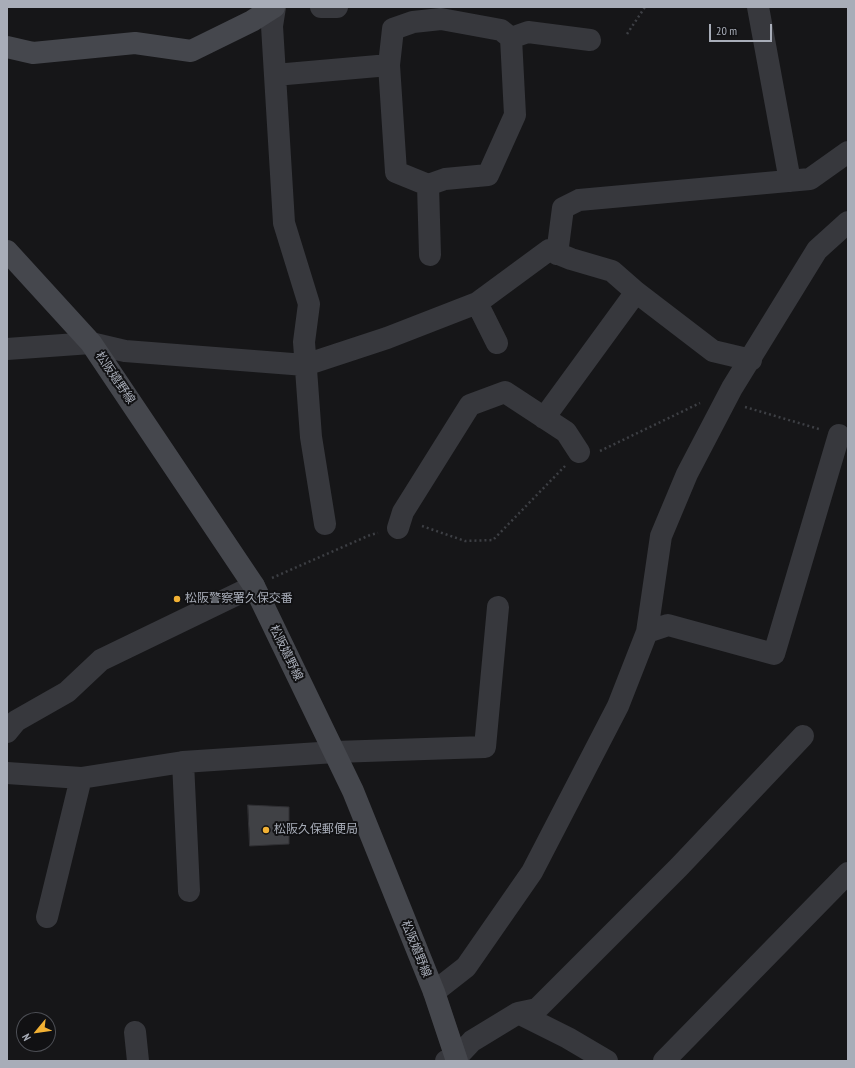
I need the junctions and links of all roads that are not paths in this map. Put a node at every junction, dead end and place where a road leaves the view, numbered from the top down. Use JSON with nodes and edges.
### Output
{"nodes":[{"id":1,"x":274,"y":7,"type":"edge"},
{"id":2,"x":321,"y":7,"type":"edge"},
{"id":3,"x":337,"y":7,"type":"edge"},
{"id":4,"x":758,"y":7,"type":"edge"},
{"id":5,"x":511,"y":38,"type":"junction"},
{"id":6,"x":590,"y":40,"type":"dead end"},
{"id":7,"x":7,"y":47,"type":"edge"},
{"id":8,"x":389,"y":65,"type":"junction"},
{"id":9,"x":275,"y":75,"type":"junction"},
{"id":10,"x":848,"y":152,"type":"edge"},
{"id":11,"x":790,"y":181,"type":"junction"},
{"id":12,"x":428,"y":185,"type":"junction"},
{"id":13,"x":845,"y":229,"type":"edge"},
{"id":14,"x":7,"y":251,"type":"edge"},
{"id":15,"x":557,"y":254,"type":"junction"},
{"id":16,"x":430,"y":255,"type":"dead end"},
{"id":17,"x":636,"y":292,"type":"junction"},
{"id":18,"x":477,"y":303,"type":"junction"},
{"id":19,"x":91,"y":343,"type":"junction"},
{"id":20,"x":497,"y":343,"type":"dead end"},
{"id":21,"x":7,"y":348,"type":"edge"},
{"id":22,"x":751,"y":360,"type":"junction"},
{"id":23,"x":305,"y":365,"type":"junction"},
{"id":24,"x":544,"y":418,"type":"junction"},
{"id":25,"x":840,"y":435,"type":"road end"},
{"id":26,"x":579,"y":452,"type":"road end"},
{"id":27,"x":326,"y":524,"type":"dead end"},
{"id":28,"x":398,"y":528,"type":"road end"},
{"id":29,"x":254,"y":586,"type":"junction"},
{"id":30,"x":498,"y":607,"type":"dead end"},
{"id":31,"x":647,"y":632,"type":"junction"},
{"id":32,"x":7,"y":732,"type":"edge"},
{"id":33,"x":803,"y":736,"type":"dead end"},
{"id":34,"x":335,"y":752,"type":"junction"},
{"id":35,"x":183,"y":762,"type":"junction"},
{"id":36,"x":7,"y":773,"type":"edge"},
{"id":37,"x":81,"y":778,"type":"junction"},
{"id":38,"x":848,"y":873,"type":"edge"},
{"id":39,"x":189,"y":891,"type":"dead end"},
{"id":40,"x":47,"y":917,"type":"dead end"},
{"id":41,"x":434,"y":992,"type":"junction"},
{"id":42,"x":518,"y":1013,"type":"junction"},
{"id":43,"x":135,"y":1032,"type":"dead end"},
{"id":44,"x":453,"y":1060,"type":"edge"},
{"id":45,"x":138,"y":1061,"type":"edge"},
{"id":46,"x":607,"y":1061,"type":"edge"},
{"id":47,"x":664,"y":1061,"type":"edge"}],
"edges":[{"from":1,"to":7,"type":"main road"},
{"from":1,"to":9,"type":"street"},
{"from":2,"to":3,"type":"street"},
{"from":4,"to":11,"type":"street"},
{"from":5,"to":6,"type":"street"},
{"from":5,"to":8,"type":"street"},
{"from":5,"to":12,"type":"street"},
{"from":8,"to":9,"type":"street"},
{"from":8,"to":12,"type":"street"},
{"from":9,"to":23,"type":"street"},
{"from":10,"to":11,"type":"street"},
{"from":11,"to":15,"type":"street"},
{"from":12,"to":16,"type":"street"},
{"from":13,"to":22,"type":"street"},
{"from":14,"to":19,"type":"main road","name":"松阪嬉野線"},
{"from":15,"to":17,"type":"street"},
{"from":15,"to":18,"type":"street"},
{"from":17,"to":22,"type":"street"},
{"from":17,"to":24,"type":"street"},
{"from":18,"to":20,"type":"street"},
{"from":18,"to":23,"type":"street"},
{"from":19,"to":21,"type":"street"},
{"from":19,"to":23,"type":"street"},
{"from":19,"to":29,"type":"main road","name":"松阪嬉野線"},
{"from":22,"to":31,"type":"street"},
{"from":23,"to":27,"type":"street"},
{"from":24,"to":26,"type":"street"},
{"from":24,"to":28,"type":"street"},
{"from":25,"to":31,"type":"street"},
{"from":29,"to":32,"type":"street"},
{"from":29,"to":34,"type":"main road","name":"松阪嬉野線"},
{"from":30,"to":34,"type":"street"},
{"from":31,"to":41,"type":"street"},
{"from":33,"to":42,"type":"street"},
{"from":34,"to":35,"type":"street"},
{"from":34,"to":41,"type":"main road","name":"松阪嬉野線"},
{"from":35,"to":37,"type":"street"},
{"from":35,"to":39,"type":"street"},
{"from":36,"to":37,"type":"street"},
{"from":37,"to":40,"type":"street"},
{"from":38,"to":47,"type":"street"},
{"from":41,"to":44,"type":"main road","name":"松阪嬉野線"},
{"from":42,"to":44,"type":"street"},
{"from":42,"to":46,"type":"street"},
{"from":43,"to":45,"type":"street"}]}
